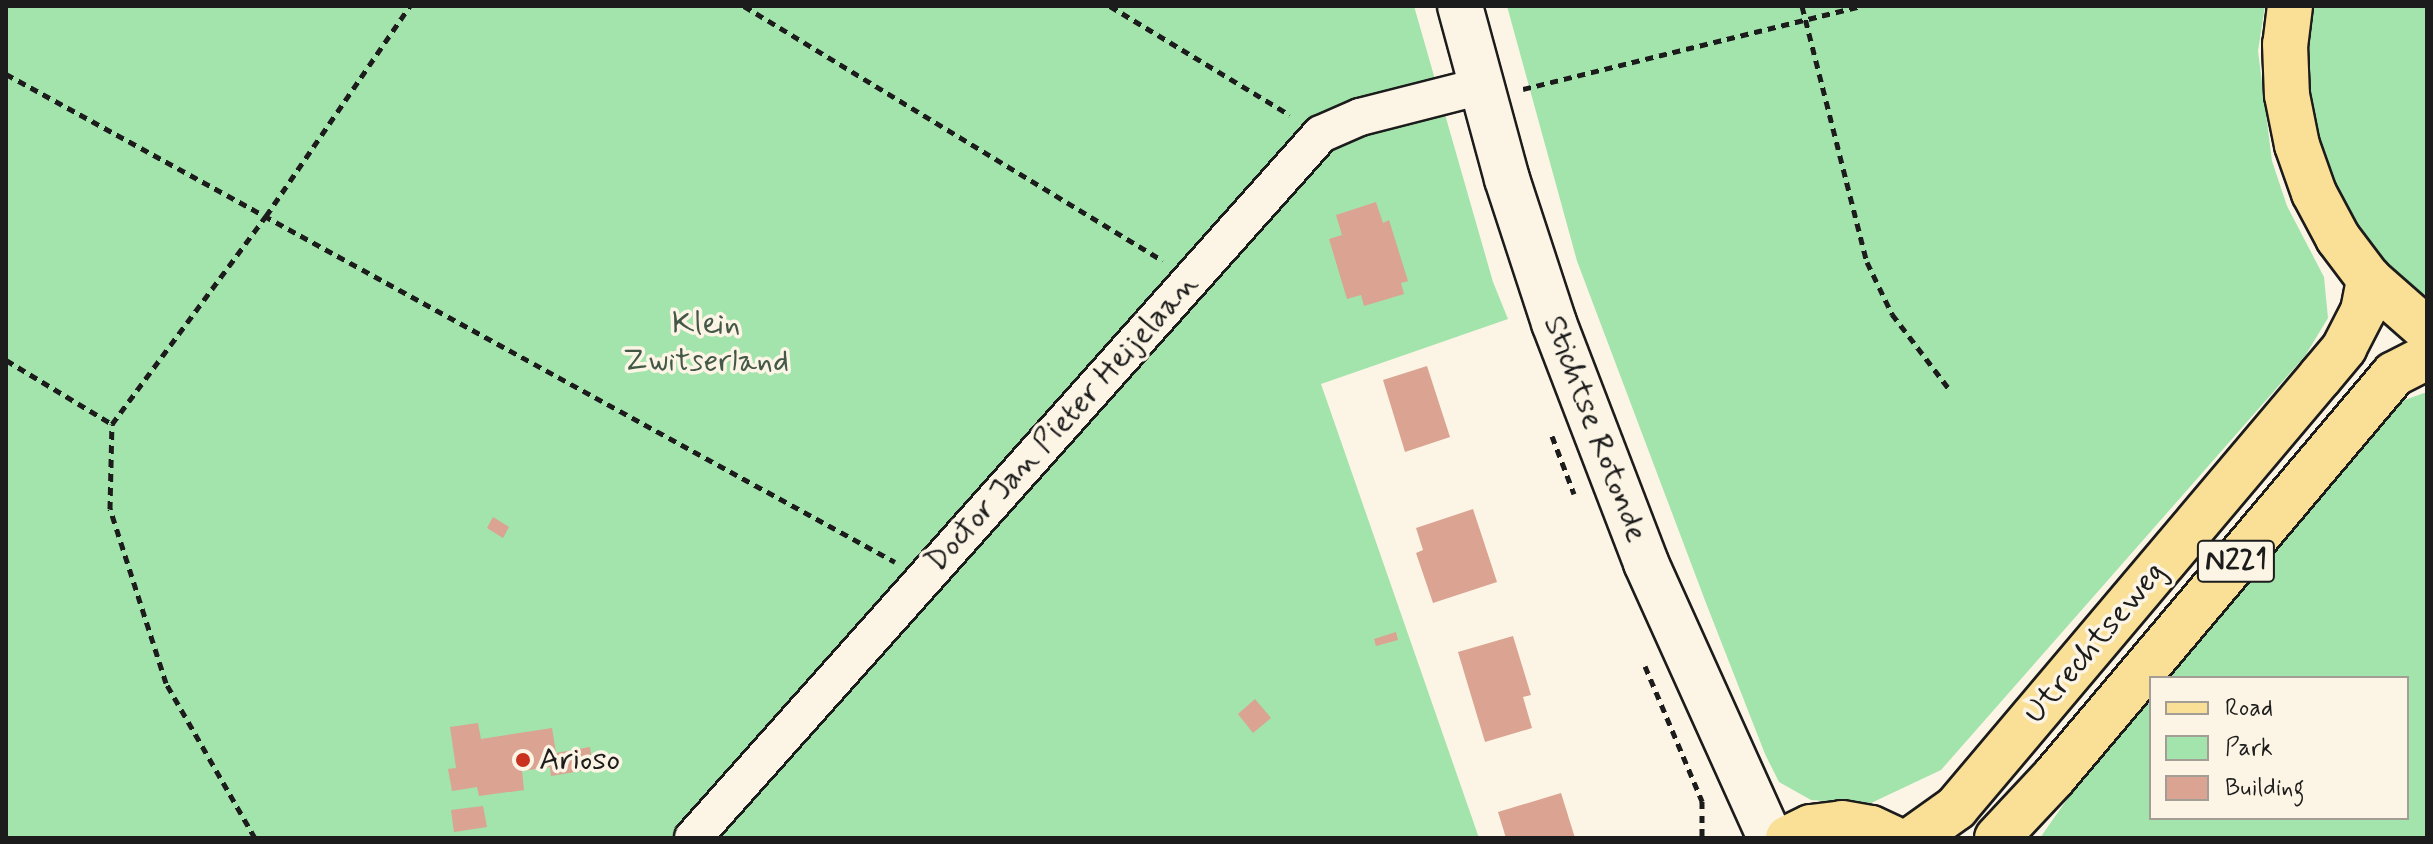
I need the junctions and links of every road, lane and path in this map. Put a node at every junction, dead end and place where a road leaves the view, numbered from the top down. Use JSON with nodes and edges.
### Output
{"nodes":[{"id":1,"x":410,"y":6,"type":"edge"},
{"id":2,"x":744,"y":6,"type":"edge"},
{"id":3,"x":1110,"y":6,"type":"edge"},
{"id":4,"x":1460,"y":6,"type":"edge"},
{"id":5,"x":1802,"y":6,"type":"edge"},
{"id":6,"x":1860,"y":6,"type":"edge"},
{"id":7,"x":2290,"y":6,"type":"edge"},
{"id":8,"x":1805,"y":20,"type":"junction"},
{"id":9,"x":6,"y":74,"type":"edge"},
{"id":10,"x":1482,"y":86,"type":"junction"},
{"id":11,"x":1321,"y":134,"type":"junction"},
{"id":12,"x":266,"y":216,"type":"junction"},
{"id":13,"x":1191,"y":279,"type":"junction"},
{"id":14,"x":2369,"y":279,"type":"junction"},
{"id":15,"x":2427,"y":330,"type":"edge"},
{"id":16,"x":2427,"y":357,"type":"edge"},
{"id":17,"x":6,"y":360,"type":"edge"},
{"id":18,"x":1950,"y":390,"type":"dead end"},
{"id":19,"x":112,"y":424,"type":"junction"},
{"id":20,"x":923,"y":578,"type":"junction"},
{"id":21,"x":2054,"y":777,"type":"junction"},
{"id":22,"x":255,"y":838,"type":"edge"},
{"id":23,"x":693,"y":838,"type":"edge"},
{"id":24,"x":1770,"y":838,"type":"edge"},
{"id":25,"x":1788,"y":838,"type":"edge"},
{"id":26,"x":1892,"y":838,"type":"edge"},
{"id":27,"x":1914,"y":838,"type":"edge"},
{"id":28,"x":1997,"y":838,"type":"edge"},
{"id":29,"x":2021,"y":838,"type":"edge"}],
"edges":[{"from":1,"to":12,"type":"path"},
{"from":2,"to":13,"type":"path"},
{"from":3,"to":11,"type":"path"},
{"from":4,"to":10,"type":"street","name":"Stichtse Rotonde"},
{"from":5,"to":8,"type":"path"},
{"from":6,"to":8,"type":"path"},
{"from":7,"to":14,"type":"main road"},
{"from":8,"to":10,"type":"path"},
{"from":8,"to":18,"type":"path"},
{"from":9,"to":12,"type":"path"},
{"from":10,"to":11,"type":"street","name":"Doctor Jan Pieter Heijelaan"},
{"from":10,"to":24,"type":"street","name":"Stichtse Rotonde"},
{"from":11,"to":13,"type":"street","name":"Doctor Jan Pieter Heijelaan"},
{"from":12,"to":19,"type":"path"},
{"from":12,"to":20,"type":"path"},
{"from":13,"to":20,"type":"street","name":"Doctor Jan Pieter Heijelaan"},
{"from":14,"to":15,"type":"main road"},
{"from":14,"to":27,"type":"main road","name":"Utrechtseweg","number":"N221"},
{"from":16,"to":21,"type":"main road","name":"Utrechtseweg","number":"N221"},
{"from":17,"to":19,"type":"path"},
{"from":19,"to":22,"type":"path"},
{"from":20,"to":23,"type":"street","name":"Doctor Jan Pieter Heijelaan"},
{"from":21,"to":28,"type":"main road","name":"Utrechtseweg","number":"N221"},
{"from":21,"to":29,"type":"main road","number":"N221"},
{"from":25,"to":26,"type":"main road"}]}
